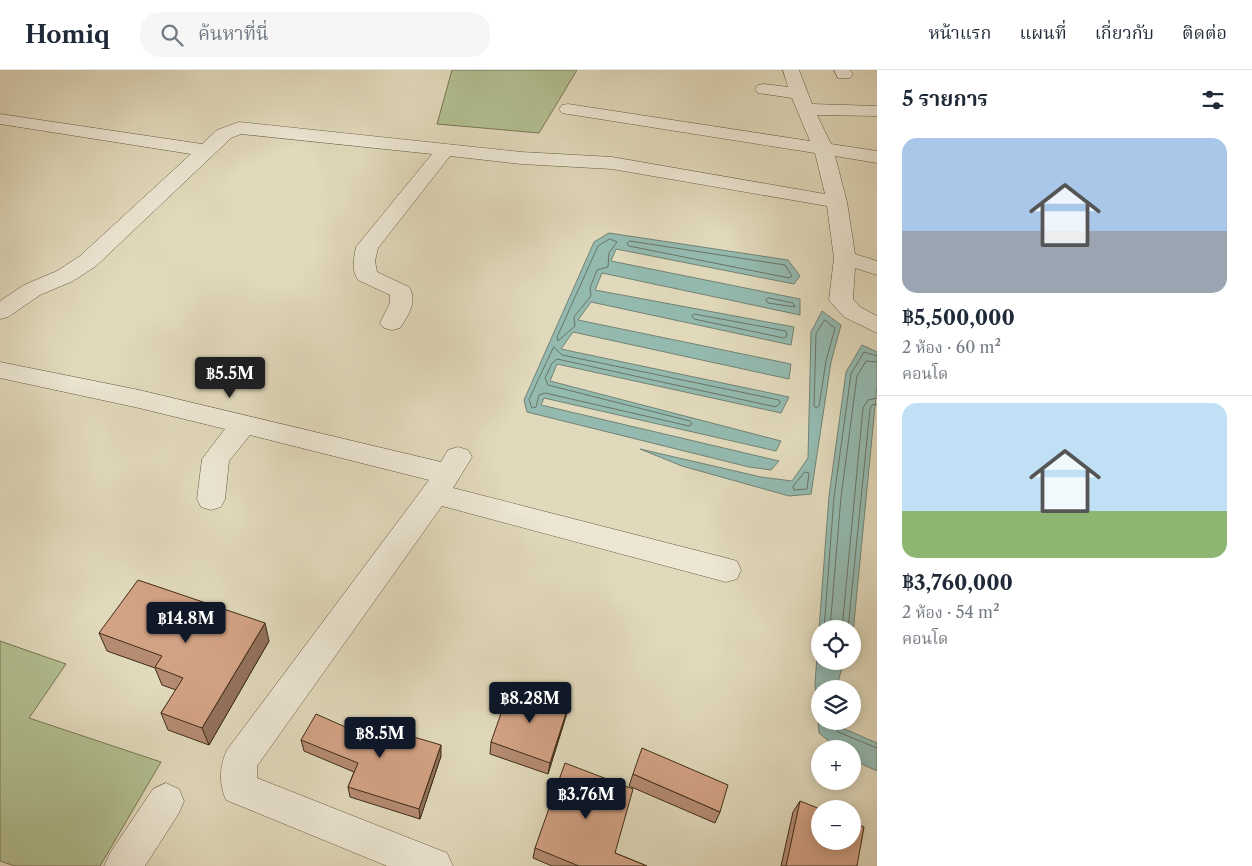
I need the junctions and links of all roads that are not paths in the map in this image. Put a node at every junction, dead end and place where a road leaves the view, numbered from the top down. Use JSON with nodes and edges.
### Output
{"nodes":[{"id":1,"x":790,"y":70,"type":"edge"},
{"id":2,"x":764,"y":89,"type":"dead end"},
{"id":3,"x":802,"y":102,"type":"junction"},
{"id":4,"x":568,"y":109,"type":"dead end"},
{"id":5,"x":877,"y":111,"type":"edge"},
{"id":6,"x":0,"y":119,"type":"edge"},
{"id":7,"x":445,"y":150,"type":"junction"},
{"id":8,"x":208,"y":151,"type":"junction"},
{"id":9,"x":877,"y":156,"type":"edge"},
{"id":10,"x":826,"y":158,"type":"junction"},
{"id":11,"x":877,"y":172,"type":"edge"},
{"id":12,"x":837,"y":202,"type":"junction"},
{"id":13,"x":844,"y":258,"type":"junction"},
{"id":14,"x":877,"y":268,"type":"edge"},
{"id":15,"x":0,"y":312,"type":"edge"},
{"id":16,"x":392,"y":323,"type":"dead end"},
{"id":17,"x":877,"y":326,"type":"edge"},
{"id":18,"x":0,"y":370,"type":"edge"},
{"id":19,"x":244,"y":424,"type":"junction"},
{"id":20,"x":447,"y":475,"type":"junction"},
{"id":21,"x":211,"y":499,"type":"dead end"},
{"id":22,"x":726,"y":570,"type":"dead end"},
{"id":23,"x":166,"y":801,"type":"dead end"},
{"id":24,"x":123,"y":866,"type":"edge"},
{"id":25,"x":434,"y":866,"type":"edge"}],
"edges":[{"from":1,"to":3,"type":"street"},
{"from":2,"to":3,"type":"street"},
{"from":3,"to":5,"type":"street"},
{"from":3,"to":10,"type":"street"},
{"from":4,"to":10,"type":"street"},
{"from":6,"to":8,"type":"street"},
{"from":7,"to":8,"type":"street"},
{"from":7,"to":12,"type":"street"},
{"from":7,"to":16,"type":"street"},
{"from":8,"to":15,"type":"street"},
{"from":9,"to":10,"type":"street"},
{"from":10,"to":11,"type":"street"},
{"from":10,"to":12,"type":"street"},
{"from":12,"to":13,"type":"street"},
{"from":13,"to":14,"type":"street"},
{"from":13,"to":17,"type":"street"},
{"from":18,"to":19,"type":"street"},
{"from":19,"to":20,"type":"street"},
{"from":19,"to":21,"type":"street"},
{"from":20,"to":22,"type":"street"},
{"from":20,"to":25,"type":"street"},
{"from":23,"to":24,"type":"street"}]}
